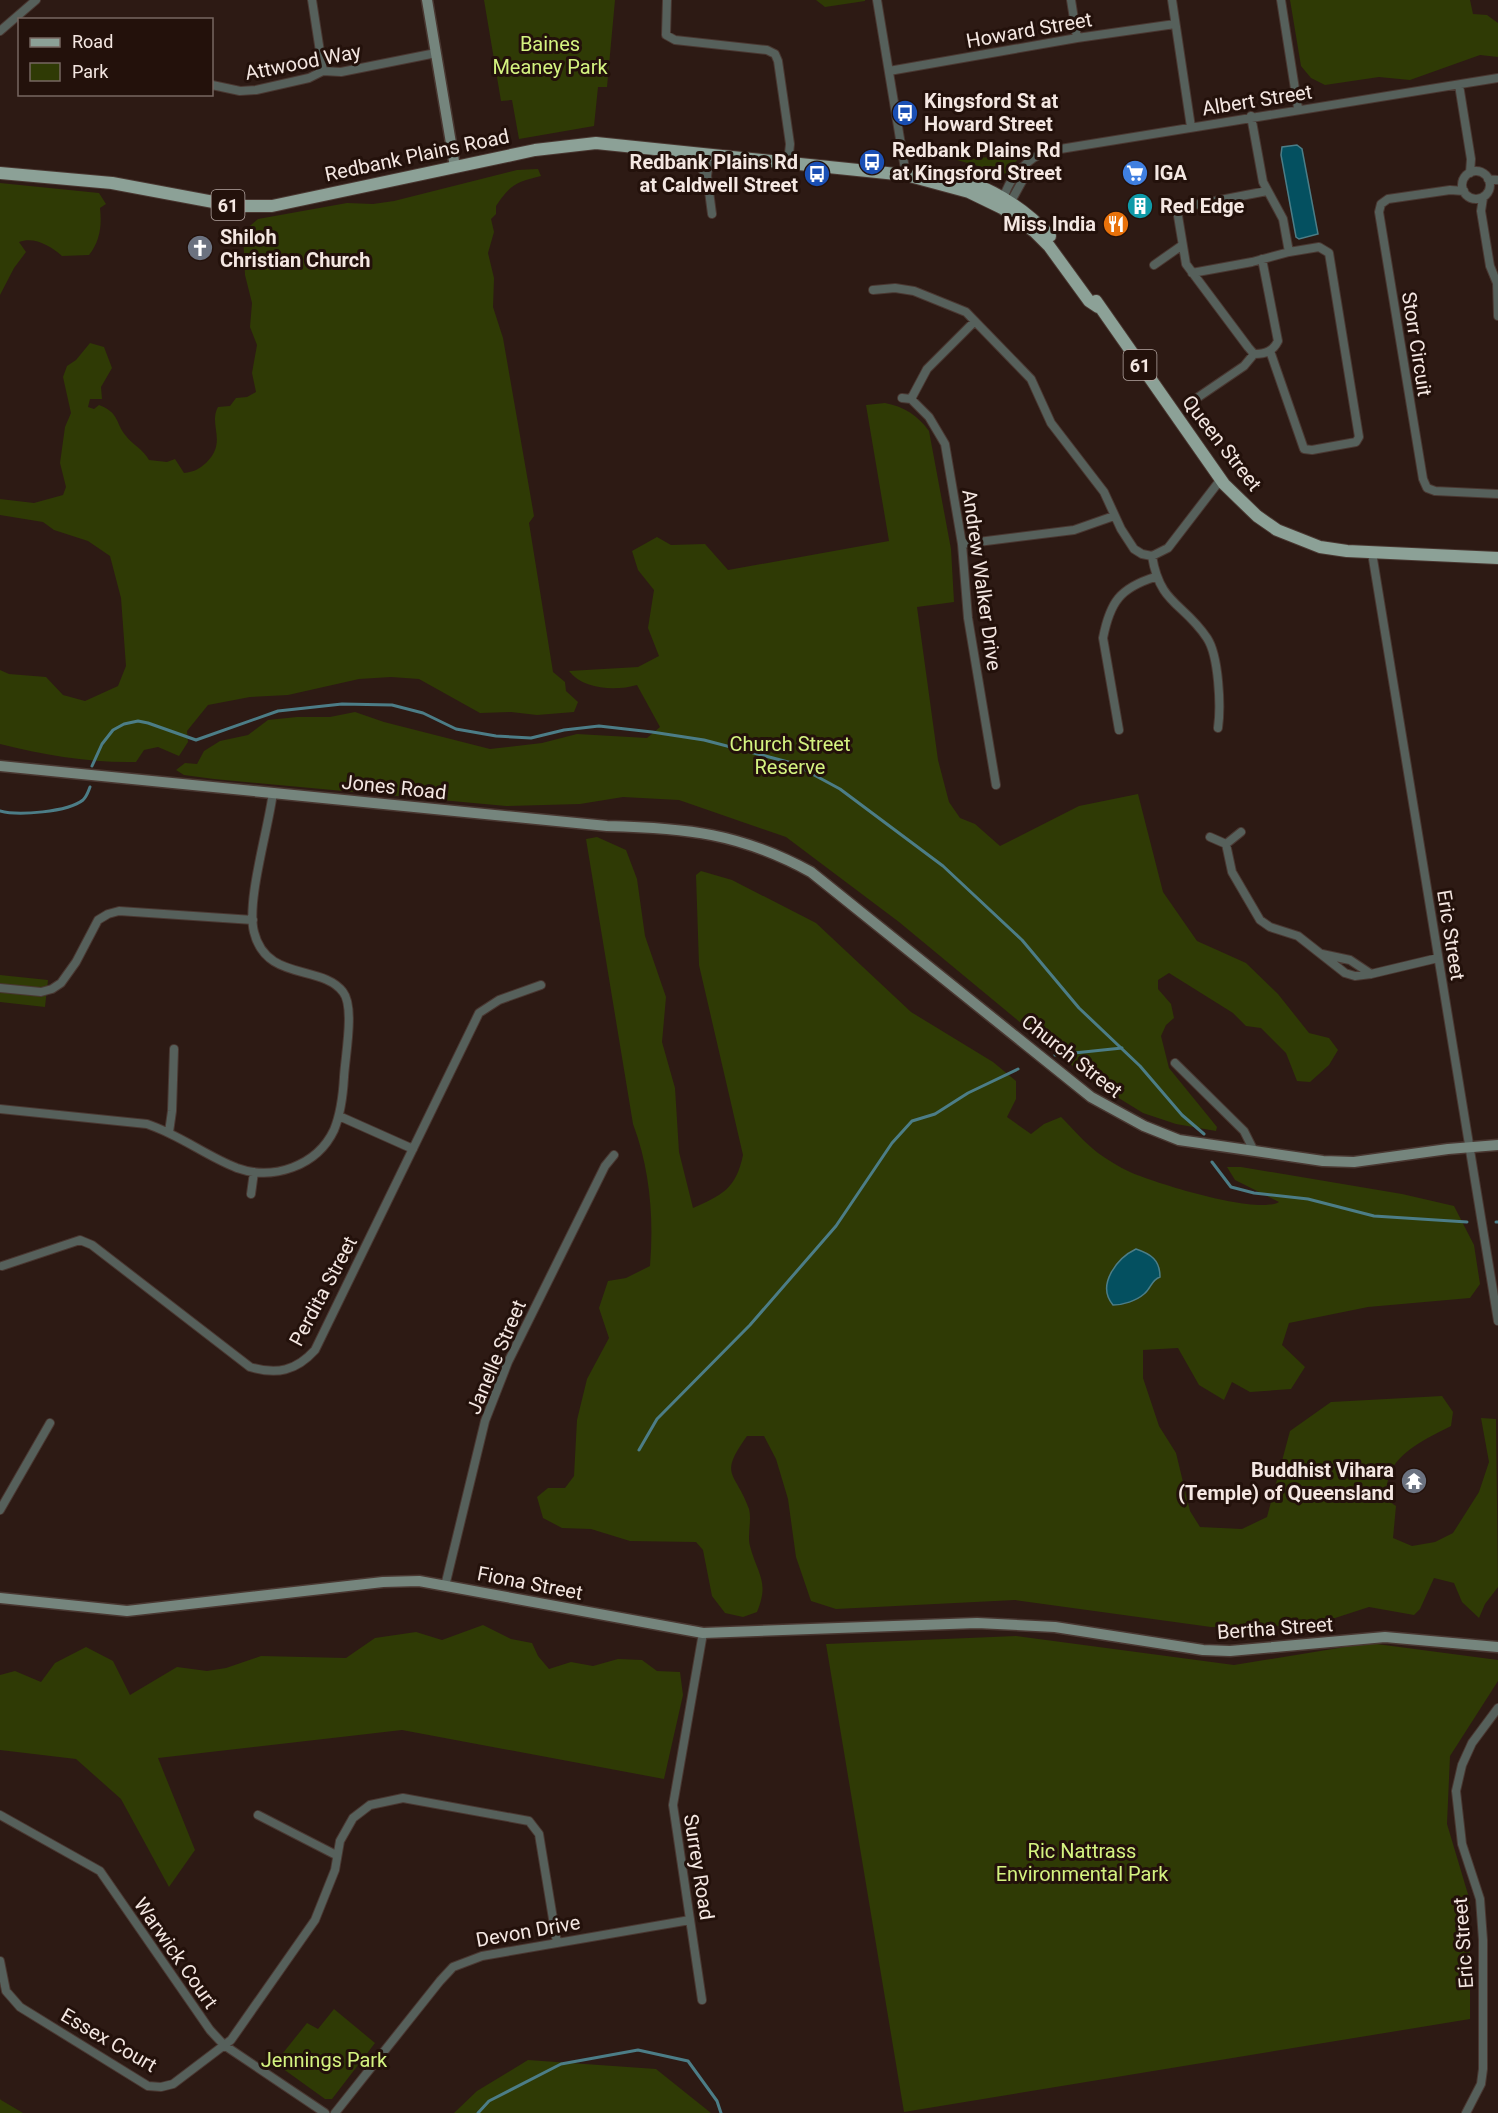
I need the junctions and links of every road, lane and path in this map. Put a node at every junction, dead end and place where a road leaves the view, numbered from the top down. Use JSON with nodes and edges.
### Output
{"nodes":[{"id":1,"x":36,"y":0,"type":"edge"},
{"id":2,"x":312,"y":0,"type":"edge"},
{"id":3,"x":426,"y":0,"type":"edge"},
{"id":4,"x":667,"y":0,"type":"edge"},
{"id":5,"x":877,"y":0,"type":"edge"},
{"id":6,"x":1071,"y":0,"type":"edge"},
{"id":7,"x":1172,"y":0,"type":"edge"},
{"id":8,"x":1281,"y":0,"type":"edge"},
{"id":9,"x":23,"y":12,"type":"junction"},
{"id":10,"x":28,"y":18,"type":"edge"},
{"id":11,"x":1175,"y":24,"type":"junction"},
{"id":12,"x":0,"y":31,"type":"edge"},
{"id":13,"x":1077,"y":38,"type":"junction"},
{"id":14,"x":435,"y":53,"type":"junction"},
{"id":15,"x":323,"y":71,"type":"junction"},
{"id":16,"x":889,"y":71,"type":"junction"},
{"id":17,"x":1498,"y":78,"type":"edge"},
{"id":18,"x":213,"y":85,"type":"edge"},
{"id":19,"x":1459,"y":85,"type":"junction"},
{"id":20,"x":1298,"y":108,"type":"junction"},
{"id":21,"x":1251,"y":116,"type":"junction"},
{"id":22,"x":1191,"y":127,"type":"junction"},
{"id":23,"x":685,"y":152,"type":"junction"},
{"id":24,"x":720,"y":156,"type":"junction"},
{"id":25,"x":788,"y":163,"type":"junction"},
{"id":26,"x":455,"y":167,"type":"junction"},
{"id":27,"x":843,"y":169,"type":"joint"},
{"id":28,"x":1474,"y":172,"type":"junction"},
{"id":29,"x":0,"y":173,"type":"edge"},
{"id":30,"x":906,"y":175,"type":"junction"},
{"id":31,"x":707,"y":176,"type":"junction"},
{"id":32,"x":1498,"y":181,"type":"edge"},
{"id":33,"x":1489,"y":183,"type":"junction"},
{"id":34,"x":1463,"y":187,"type":"junction"},
{"id":35,"x":1267,"y":190,"type":"junction"},
{"id":36,"x":1478,"y":198,"type":"junction"},
{"id":37,"x":1005,"y":203,"type":"junction"},
{"id":38,"x":712,"y":214,"type":"dead end"},
{"id":39,"x":1181,"y":246,"type":"junction"},
{"id":40,"x":1289,"y":252,"type":"junction"},
{"id":41,"x":1262,"y":259,"type":"junction"},
{"id":42,"x":1154,"y":265,"type":"dead end"},
{"id":43,"x":1192,"y":273,"type":"junction"},
{"id":44,"x":1497,"y":283,"type":"edge"},
{"id":45,"x":873,"y":290,"type":"dead end"},
{"id":46,"x":1498,"y":316,"type":"edge"},
{"id":47,"x":974,"y":322,"type":"junction"},
{"id":48,"x":1270,"y":351,"type":"junction"},
{"id":49,"x":1254,"y":354,"type":"junction"},
{"id":50,"x":902,"y":398,"type":"dead end"},
{"id":51,"x":911,"y":399,"type":"junction"},
{"id":52,"x":1194,"y":400,"type":"dead end"},
{"id":53,"x":1221,"y":479,"type":"junction"},
{"id":54,"x":1498,"y":494,"type":"edge"},
{"id":55,"x":1114,"y":516,"type":"junction"},
{"id":56,"x":963,"y":544,"type":"junction"},
{"id":57,"x":1372,"y":553,"type":"junction"},
{"id":58,"x":1152,"y":556,"type":"junction"},
{"id":59,"x":1498,"y":558,"type":"edge"},
{"id":60,"x":1155,"y":577,"type":"junction"},
{"id":61,"x":1218,"y":728,"type":"dead end"},
{"id":62,"x":1119,"y":730,"type":"dead end"},
{"id":63,"x":0,"y":766,"type":"edge"},
{"id":64,"x":996,"y":785,"type":"dead end"},
{"id":65,"x":273,"y":792,"type":"junction"},
{"id":66,"x":1241,"y":832,"type":"dead end"},
{"id":67,"x":1210,"y":837,"type":"dead end"},
{"id":68,"x":1226,"y":844,"type":"junction"},
{"id":69,"x":782,"y":856,"type":"joint"},
{"id":70,"x":252,"y":920,"type":"junction"},
{"id":71,"x":1321,"y":954,"type":"junction"},
{"id":72,"x":1438,"y":958,"type":"junction"},
{"id":73,"x":1371,"y":974,"type":"junction"},
{"id":74,"x":541,"y":985,"type":"dead end"},
{"id":75,"x":0,"y":988,"type":"edge"},
{"id":76,"x":174,"y":1049,"type":"dead end"},
{"id":77,"x":1175,"y":1064,"type":"dead end"},
{"id":78,"x":0,"y":1109,"type":"edge"},
{"id":79,"x":339,"y":1116,"type":"junction"},
{"id":80,"x":169,"y":1132,"type":"junction"},
{"id":81,"x":1498,"y":1145,"type":"edge"},
{"id":82,"x":1469,"y":1147,"type":"junction"},
{"id":83,"x":413,"y":1149,"type":"junction"},
{"id":84,"x":1254,"y":1151,"type":"junction"},
{"id":85,"x":614,"y":1155,"type":"dead end"},
{"id":86,"x":254,"y":1172,"type":"junction"},
{"id":87,"x":251,"y":1194,"type":"dead end"},
{"id":88,"x":2,"y":1266,"type":"dead end"},
{"id":89,"x":1498,"y":1322,"type":"edge"},
{"id":90,"x":50,"y":1423,"type":"dead end"},
{"id":91,"x":0,"y":1510,"type":"edge"},
{"id":92,"x":445,"y":1586,"type":"junction"},
{"id":93,"x":0,"y":1598,"type":"edge"},
{"id":94,"x":1054,"y":1627,"type":"joint"},
{"id":95,"x":704,"y":1633,"type":"junction"},
{"id":96,"x":1498,"y":1647,"type":"edge"},
{"id":97,"x":1498,"y":1708,"type":"edge"},
{"id":98,"x":0,"y":1815,"type":"edge"},
{"id":99,"x":258,"y":1815,"type":"dead end"},
{"id":100,"x":336,"y":1855,"type":"junction"},
{"id":101,"x":690,"y":1920,"type":"junction"},
{"id":102,"x":557,"y":1942,"type":"junction"},
{"id":103,"x":0,"y":1961,"type":"edge"},
{"id":104,"x":702,"y":2000,"type":"dead end"},
{"id":105,"x":224,"y":2045,"type":"junction"},
{"id":106,"x":325,"y":2113,"type":"edge"},
{"id":107,"x":335,"y":2113,"type":"edge"},
{"id":108,"x":1466,"y":2113,"type":"edge"}],
"edges":[{"from":1,"to":9,"type":"street"},
{"from":2,"to":15,"type":"street"},
{"from":3,"to":14,"type":"street"},
{"from":4,"to":25,"type":"street"},
{"from":5,"to":16,"type":"street"},
{"from":6,"to":13,"type":"street"},
{"from":7,"to":11,"type":"street"},
{"from":8,"to":20,"type":"street"},
{"from":9,"to":10,"type":"street"},
{"from":9,"to":12,"type":"street"},
{"from":11,"to":13,"type":"street","name":"Howard Street"},
{"from":11,"to":22,"type":"street"},
{"from":13,"to":16,"type":"street","name":"Howard Street"},
{"from":14,"to":15,"type":"street","name":"Attwood Way"},
{"from":14,"to":26,"type":"street"},
{"from":15,"to":18,"type":"street","name":"Attwood Way"},
{"from":16,"to":30,"type":"street"},
{"from":17,"to":19,"type":"street","name":"Albert Street"},
{"from":19,"to":20,"type":"street","name":"Albert Street"},
{"from":19,"to":28,"type":"street"},
{"from":20,"to":21,"type":"street","name":"Albert Street"},
{"from":21,"to":22,"type":"street","name":"Albert Street"},
{"from":21,"to":35,"type":"street"},
{"from":22,"to":37,"type":"street","name":"Albert Street"},
{"from":23,"to":24,"type":"main road","name":"Redbank Plains Road","number":"61"},
{"from":23,"to":26,"type":"main road","name":"Redbank Plains Road","number":"61"},
{"from":23,"to":31,"type":"street"},
{"from":24,"to":25,"type":"main road","name":"Redbank Plains Road","number":"61"},
{"from":24,"to":31,"type":"street"},
{"from":25,"to":27,"type":"main road","name":"Redbank Plains Road","number":"61"},
{"from":26,"to":29,"type":"main road","name":"Redbank Plains Road","number":"61"},
{"from":27,"to":30,"type":"main road","name":"Queen Street","number":"61"},
{"from":28,"to":33,"type":"street"},
{"from":28,"to":34,"type":"street"},
{"from":30,"to":37,"type":"main road","name":"Queen Street","number":"61"},
{"from":31,"to":38,"type":"street"},
{"from":32,"to":33,"type":"street"},
{"from":33,"to":36,"type":"street"},
{"from":34,"to":36,"type":"street"},
{"from":34,"to":54,"type":"street","name":"Storr Circuit"},
{"from":35,"to":39,"type":"street"},
{"from":35,"to":40,"type":"street"},
{"from":36,"to":44,"type":"street"},
{"from":37,"to":53,"type":"main road","name":"Queen Street","number":"61"},
{"from":39,"to":42,"type":"street"},
{"from":39,"to":43,"type":"street"},
{"from":40,"to":41,"type":"street"},
{"from":40,"to":48,"type":"street"},
{"from":41,"to":43,"type":"street"},
{"from":41,"to":48,"type":"street"},
{"from":43,"to":49,"type":"street"},
{"from":44,"to":46,"type":"street"},
{"from":45,"to":47,"type":"street"},
{"from":47,"to":51,"type":"street"},
{"from":47,"to":55,"type":"street"},
{"from":48,"to":49,"type":"street"},
{"from":49,"to":52,"type":"street"},
{"from":50,"to":51,"type":"street"},
{"from":51,"to":56,"type":"street","name":"Andrew Walker Drive"},
{"from":53,"to":57,"type":"main road","name":"Queen Street","number":"61"},
{"from":53,"to":58,"type":"street"},
{"from":55,"to":56,"type":"street"},
{"from":55,"to":58,"type":"street"},
{"from":56,"to":64,"type":"street","name":"Andrew Walker Drive"},
{"from":57,"to":59,"type":"main road","name":"Queen Street","number":"61"},
{"from":57,"to":72,"type":"street","name":"Eric Street"},
{"from":58,"to":60,"type":"street"},
{"from":60,"to":61,"type":"street"},
{"from":60,"to":62,"type":"street"},
{"from":63,"to":65,"type":"street","name":"Jones Road"},
{"from":65,"to":69,"type":"street","name":"Jones Road"},
{"from":65,"to":70,"type":"street"},
{"from":66,"to":68,"type":"street"},
{"from":67,"to":68,"type":"street"},
{"from":68,"to":71,"type":"street"},
{"from":69,"to":84,"type":"street","name":"Church Street"},
{"from":70,"to":75,"type":"street"},
{"from":70,"to":79,"type":"street"},
{"from":71,"to":73,"type":"street"},
{"from":71,"to":73,"type":"street"},
{"from":72,"to":73,"type":"street"},
{"from":72,"to":82,"type":"street","name":"Eric Street"},
{"from":74,"to":83,"type":"street","name":"Perdita Street"},
{"from":76,"to":80,"type":"street"},
{"from":77,"to":84,"type":"street"},
{"from":78,"to":80,"type":"street"},
{"from":79,"to":83,"type":"street"},
{"from":79,"to":86,"type":"street"},
{"from":80,"to":86,"type":"street"},
{"from":81,"to":82,"type":"street","name":"Church Street"},
{"from":82,"to":84,"type":"street","name":"Church Street"},
{"from":82,"to":89,"type":"street","name":"Eric Street"},
{"from":83,"to":88,"type":"street","name":"Perdita Street"},
{"from":85,"to":92,"type":"street","name":"Janelle Street"},
{"from":86,"to":87,"type":"street"},
{"from":90,"to":91,"type":"street"},
{"from":92,"to":93,"type":"street","name":"Fiona Street"},
{"from":92,"to":95,"type":"street","name":"Fiona Street"},
{"from":94,"to":95,"type":"street","name":"Fiona Street"},
{"from":94,"to":96,"type":"street","name":"Bertha Street"},
{"from":95,"to":101,"type":"street","name":"Surrey Road"},
{"from":97,"to":108,"type":"street","name":"Eric Street"},
{"from":98,"to":105,"type":"street","name":"Warwick Court"},
{"from":99,"to":100,"type":"street"},
{"from":100,"to":102,"type":"street","name":"Essex Court"},
{"from":100,"to":105,"type":"street","name":"Essex Court"},
{"from":101,"to":102,"type":"street","name":"Devon Drive"},
{"from":101,"to":104,"type":"street","name":"Surrey Road"},
{"from":102,"to":107,"type":"street","name":"Devon Drive"},
{"from":103,"to":105,"type":"street","name":"Essex Court"},
{"from":105,"to":106,"type":"street","name":"Warwick Court"}]}
